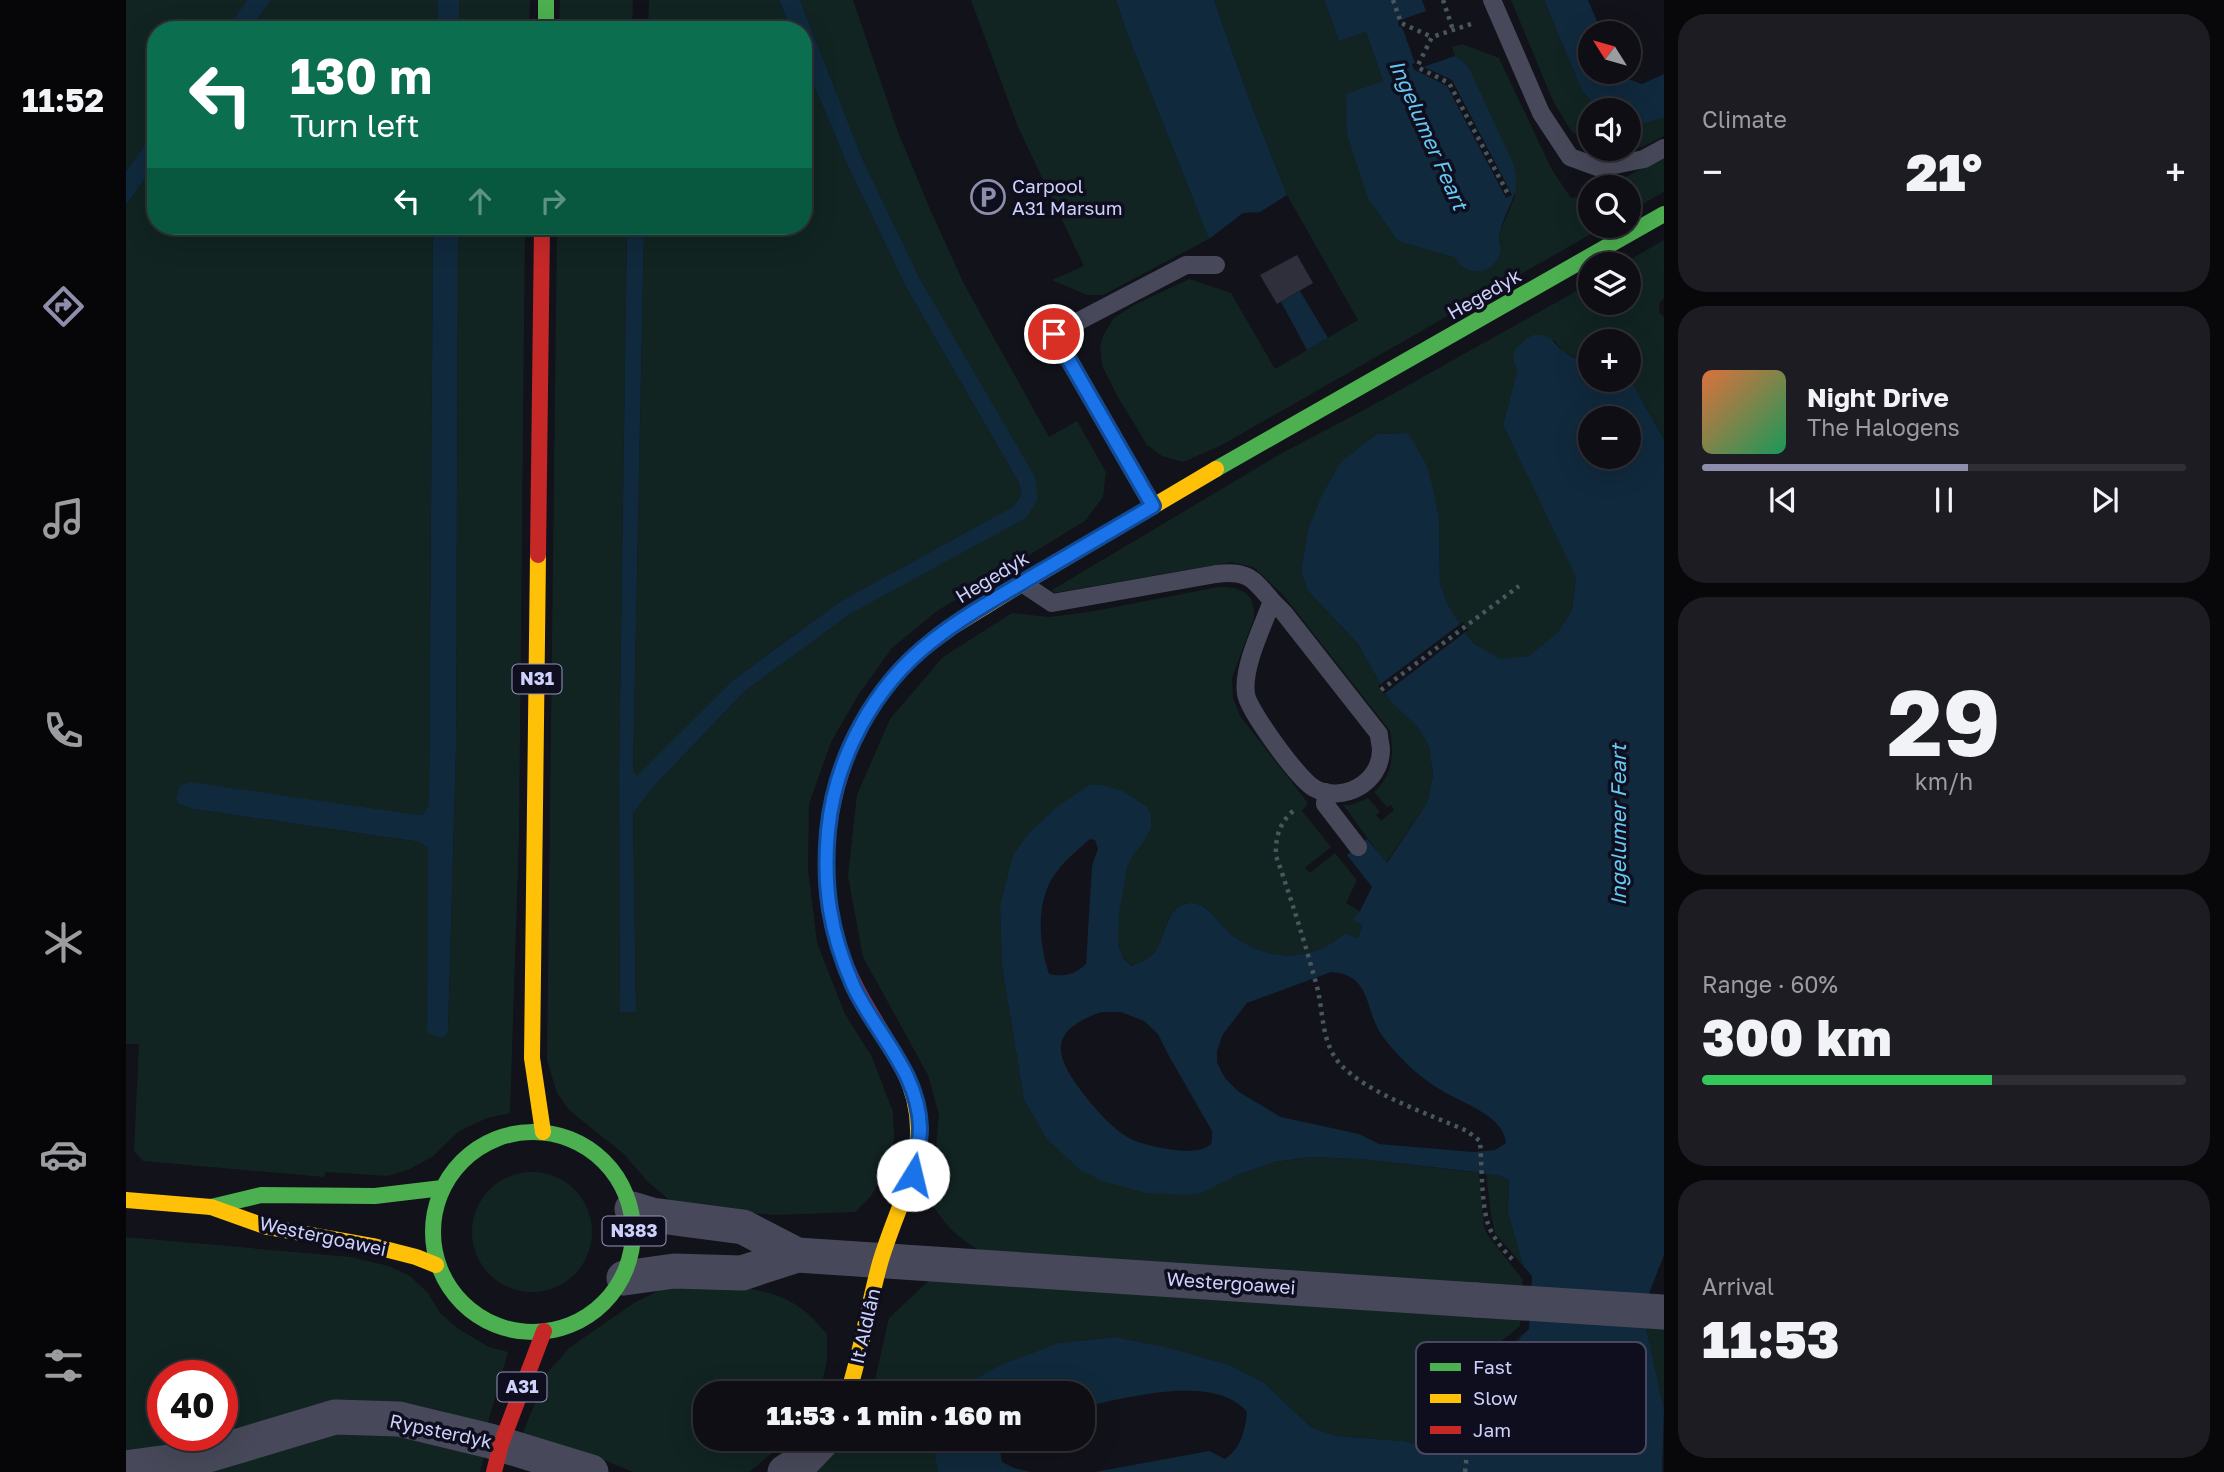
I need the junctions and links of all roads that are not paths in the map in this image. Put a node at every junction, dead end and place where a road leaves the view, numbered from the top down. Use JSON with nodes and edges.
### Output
{"nodes":[{"id":1,"x":546,"y":0,"type":"edge"},
{"id":2,"x":1495,"y":7,"type":"edge"},
{"id":3,"x":546,"y":21,"type":"edge"},
{"id":4,"x":1664,"y":148,"type":"edge"},
{"id":5,"x":1664,"y":214,"type":"edge"},
{"id":6,"x":542,"y":235,"type":"edge"},
{"id":7,"x":1216,"y":265,"type":"dead end"},
{"id":8,"x":1153,"y":506,"type":"junction"},
{"id":9,"x":1022,"y":583,"type":"junction"},
{"id":10,"x":1272,"y":601,"type":"junction"},
{"id":11,"x":1320,"y":790,"type":"junction"},
{"id":12,"x":1358,"y":847,"type":"dead end"},
{"id":13,"x":543,"y":1132,"type":"junction"},
{"id":14,"x":442,"y":1188,"type":"junction"},
{"id":15,"x":126,"y":1200,"type":"edge"},
{"id":16,"x":211,"y":1207,"type":"junction"},
{"id":17,"x":632,"y":1209,"type":"junction"},
{"id":18,"x":797,"y":1255,"type":"junction"},
{"id":19,"x":881,"y":1260,"type":"junction"},
{"id":20,"x":436,"y":1265,"type":"junction"},
{"id":21,"x":624,"y":1278,"type":"junction"},
{"id":22,"x":1664,"y":1312,"type":"edge"},
{"id":23,"x":544,"y":1331,"type":"junction"},
{"id":24,"x":851,"y":1381,"type":"edge"},
{"id":25,"x":813,"y":1451,"type":"edge"},
{"id":26,"x":498,"y":1458,"type":"edge"},
{"id":27,"x":126,"y":1468,"type":"edge"},
{"id":28,"x":590,"y":1472,"type":"edge"},
{"id":29,"x":785,"y":1472,"type":"edge"}],
"edges":[{"from":1,"to":3,"type":"main road"},
{"from":2,"to":4,"type":"lane"},
{"from":5,"to":8,"type":"main road","name":"Hegedyk"},
{"from":6,"to":13,"type":"main road","number":"N31"},
{"from":7,"to":8,"type":"lane"},
{"from":8,"to":9,"type":"main road","name":"Hegedyk"},
{"from":9,"to":10,"type":"lane"},
{"from":9,"to":19,"type":"main road","name":"Hegedyk"},
{"from":10,"to":11,"type":"lane"},
{"from":10,"to":11,"type":"lane"},
{"from":11,"to":12,"type":"lane"},
{"from":13,"to":14,"type":"main road","number":"N383"},
{"from":13,"to":17,"type":"main road","number":"N383"},
{"from":14,"to":16,"type":"main road","name":"Westergoawei"},
{"from":14,"to":20,"type":"main road","number":"N383"},
{"from":15,"to":16,"type":"main road","name":"Westergoawei"},
{"from":16,"to":20,"type":"main road","name":"Westergoawei"},
{"from":17,"to":18,"type":"street","name":"Westergoawei"},
{"from":17,"to":21,"type":"main road","number":"N383"},
{"from":18,"to":19,"type":"street","name":"Westergoawei"},
{"from":18,"to":21,"type":"street","name":"Westergoawei"},
{"from":19,"to":22,"type":"street","name":"Westergoawei","bridge":true},
{"from":19,"to":24,"type":"main road","name":"It Aldlân"},
{"from":20,"to":23,"type":"main road","number":"N383"},
{"from":21,"to":23,"type":"main road","number":"N383"},
{"from":23,"to":26,"type":"main road","number":"A31"},
{"from":25,"to":29,"type":"street"},
{"from":26,"to":27,"type":"street","name":"Rypsterdyk"},
{"from":26,"to":28,"type":"street","name":"Rypsterdyk"}]}
